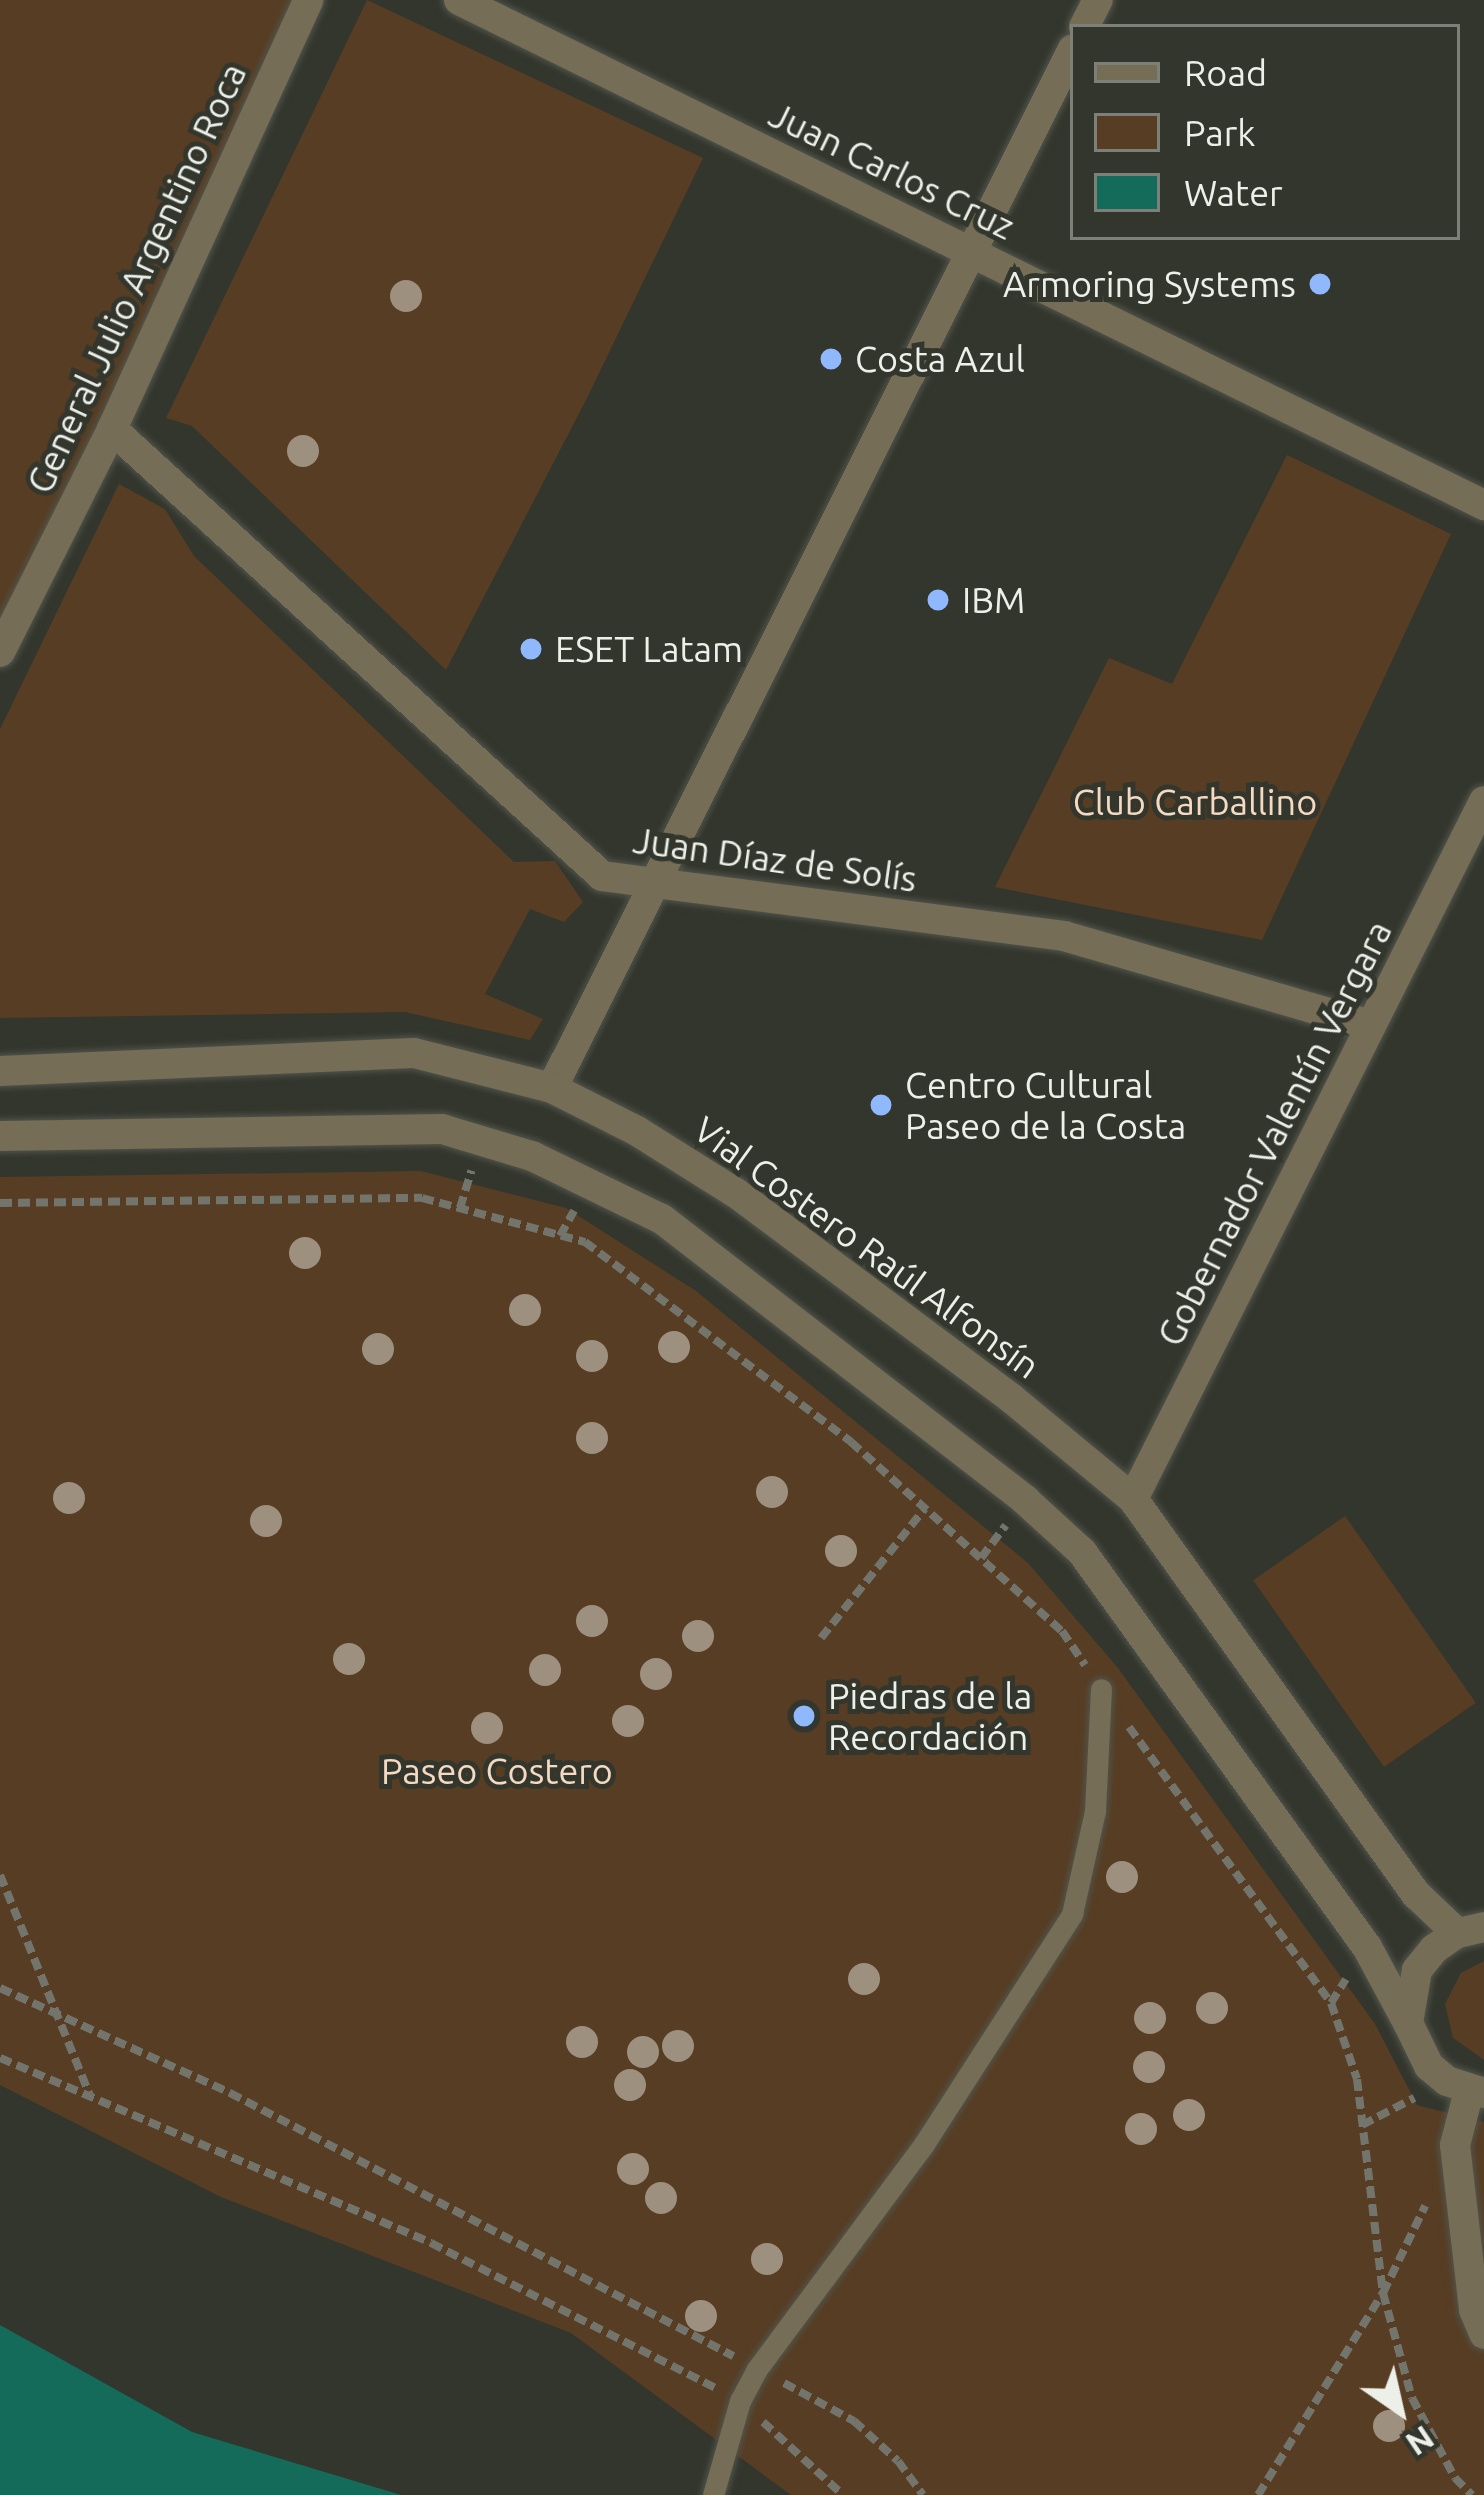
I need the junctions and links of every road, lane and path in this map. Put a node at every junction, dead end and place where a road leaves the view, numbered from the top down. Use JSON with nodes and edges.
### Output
{"nodes":[{"id":1,"x":308,"y":0,"type":"edge"},
{"id":2,"x":459,"y":0,"type":"edge"},
{"id":3,"x":1070,"y":55,"type":"edge"},
{"id":4,"x":970,"y":253,"type":"junction"},
{"id":5,"x":112,"y":429,"type":"junction"},
{"id":6,"x":1484,"y":505,"type":"edge"},
{"id":7,"x":0,"y":652,"type":"edge"},
{"id":8,"x":1484,"y":801,"type":"edge"},
{"id":9,"x":655,"y":883,"type":"junction"},
{"id":10,"x":1371,"y":1025,"type":"junction"},
{"id":11,"x":0,"y":1071,"type":"edge"},
{"id":12,"x":552,"y":1088,"type":"junction"},
{"id":13,"x":0,"y":1136,"type":"edge"},
{"id":14,"x":0,"y":1203,"type":"edge"},
{"id":15,"x":1133,"y":1499,"type":"junction"},
{"id":16,"x":925,"y":1508,"type":"junction"},
{"id":17,"x":821,"y":1638,"type":"dead end"},
{"id":18,"x":1101,"y":1689,"type":"junction"},
{"id":19,"x":0,"y":1875,"type":"edge"},
{"id":20,"x":1470,"y":1930,"type":"edge"},
{"id":21,"x":0,"y":1988,"type":"edge"},
{"id":22,"x":53,"y":2012,"type":"junction"},
{"id":23,"x":1408,"y":2023,"type":"junction"},
{"id":24,"x":0,"y":2058,"type":"edge"},
{"id":25,"x":1467,"y":2088,"type":"edge"},
{"id":26,"x":90,"y":2097,"type":"junction"},
{"id":27,"x":1362,"y":2125,"type":"junction"},
{"id":28,"x":1455,"y":2145,"type":"junction"},
{"id":29,"x":1383,"y":2293,"type":"junction"},
{"id":30,"x":1484,"y":2334,"type":"edge"},
{"id":31,"x":757,"y":2368,"type":"junction"},
{"id":32,"x":740,"y":2401,"type":"junction"},
{"id":33,"x":713,"y":2495,"type":"edge"},
{"id":34,"x":843,"y":2495,"type":"edge"},
{"id":35,"x":923,"y":2495,"type":"edge"},
{"id":36,"x":1258,"y":2495,"type":"edge"},
{"id":37,"x":1472,"y":2495,"type":"edge"}],
"edges":[{"from":1,"to":5,"type":"street","name":"General Julio Argentino Roca"},
{"from":2,"to":4,"type":"street","name":"Juan Carlos Cruz"},
{"from":3,"to":4,"type":"street"},
{"from":4,"to":6,"type":"street","name":"Juan Carlos Cruz"},
{"from":4,"to":9,"type":"street"},
{"from":5,"to":7,"type":"street","name":"General Julio Argentino Roca"},
{"from":5,"to":9,"type":"street","name":"Juan Díaz de Solís"},
{"from":8,"to":10,"type":"street","name":"Gobernador Valentín Vergara"},
{"from":9,"to":10,"type":"street","name":"Juan Díaz de Solís"},
{"from":9,"to":12,"type":"street"},
{"from":10,"to":15,"type":"street","name":"Gobernador Valentín Vergara"},
{"from":11,"to":12,"type":"street","name":"Vial Costero Raúl Alfonsín"},
{"from":12,"to":15,"type":"street","name":"Vial Costero Raúl Alfonsín"},
{"from":13,"to":23,"type":"street"},
{"from":14,"to":16,"type":"path"},
{"from":15,"to":20,"type":"street","name":"Vial Costero Raúl Alfonsín"},
{"from":16,"to":17,"type":"path"},
{"from":16,"to":18,"type":"path"},
{"from":18,"to":27,"type":"path"},
{"from":18,"to":31,"type":"lane"},
{"from":19,"to":22,"type":"path"},
{"from":20,"to":23,"type":"street"},
{"from":21,"to":22,"type":"path"},
{"from":22,"to":26,"type":"path"},
{"from":22,"to":31,"type":"path"},
{"from":23,"to":25,"type":"street"},
{"from":24,"to":26,"type":"path"},
{"from":25,"to":27,"type":"path"},
{"from":25,"to":28,"type":"street"},
{"from":26,"to":32,"type":"path"},
{"from":27,"to":29,"type":"path"},
{"from":28,"to":29,"type":"path"},
{"from":28,"to":30,"type":"street"},
{"from":29,"to":36,"type":"path"},
{"from":29,"to":37,"type":"path"},
{"from":31,"to":32,"type":"lane"},
{"from":31,"to":35,"type":"path"},
{"from":32,"to":33,"type":"lane"},
{"from":32,"to":34,"type":"path"}]}
